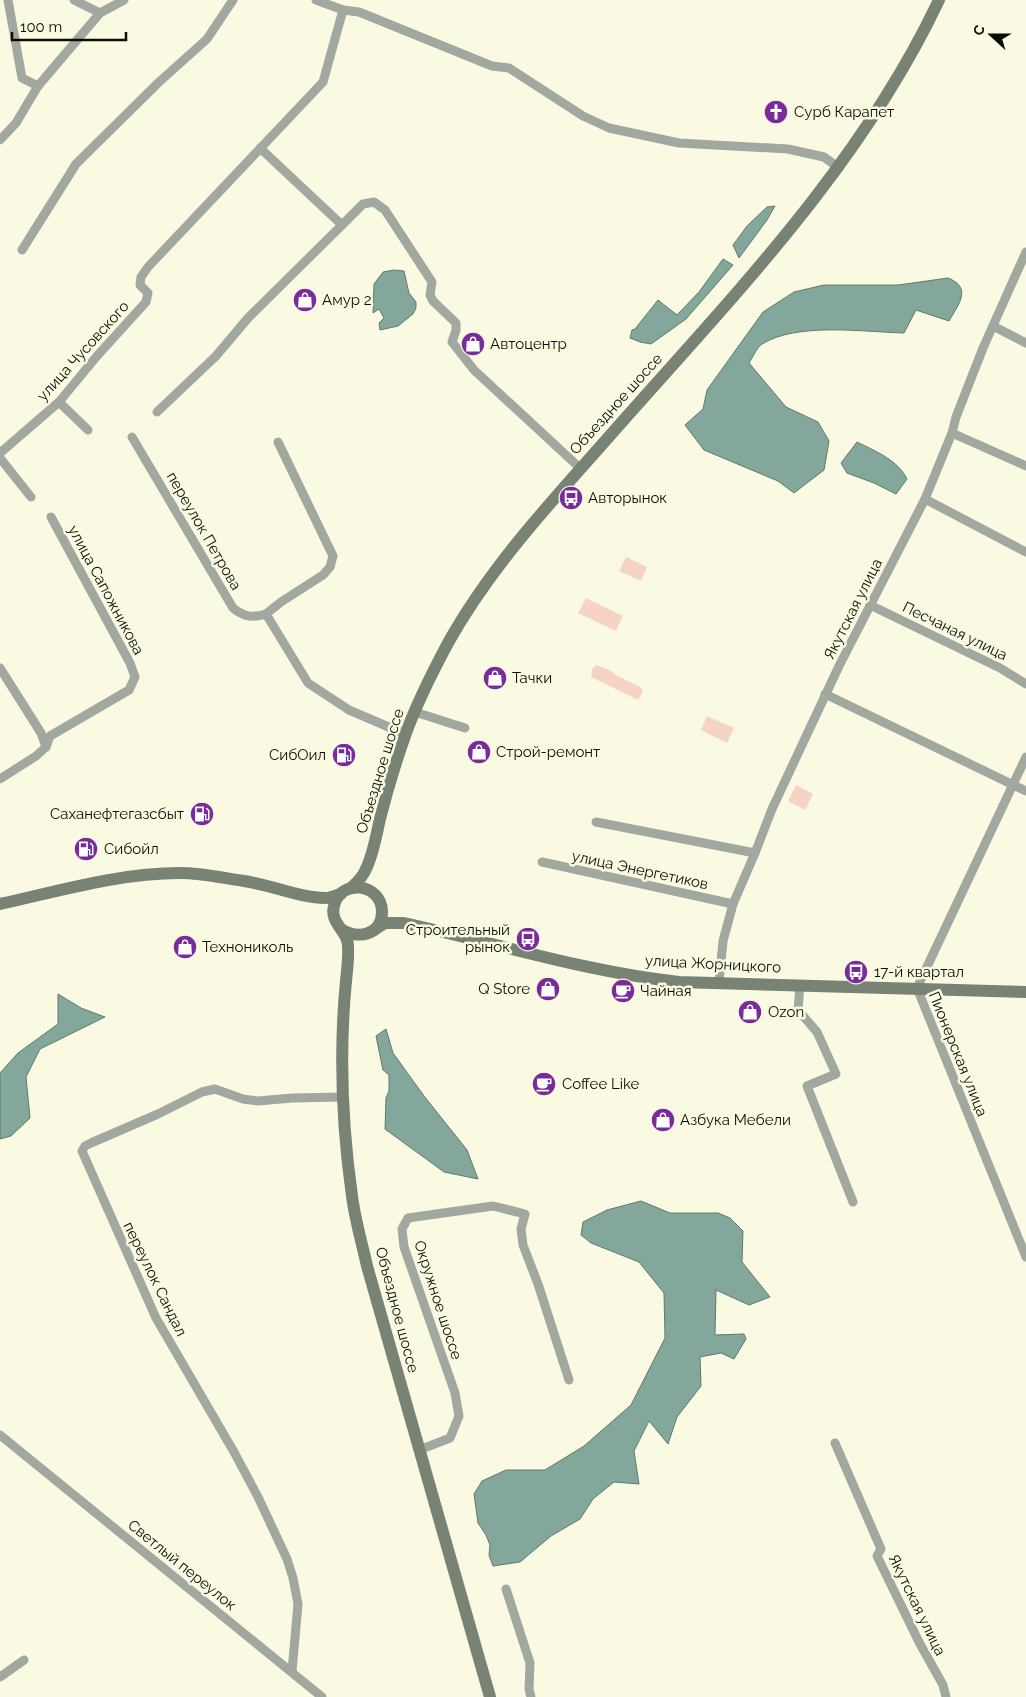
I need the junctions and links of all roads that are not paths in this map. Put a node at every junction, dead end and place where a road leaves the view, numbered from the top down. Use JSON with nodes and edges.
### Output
{"nodes":[{"id":1,"x":8,"y":0,"type":"edge"},
{"id":2,"x":74,"y":0,"type":"edge"},
{"id":3,"x":124,"y":0,"type":"edge"},
{"id":4,"x":233,"y":0,"type":"edge"},
{"id":5,"x":316,"y":0,"type":"edge"},
{"id":6,"x":939,"y":0,"type":"edge"},
{"id":7,"x":343,"y":10,"type":"junction"},
{"id":8,"x":100,"y":13,"type":"junction"},
{"id":9,"x":38,"y":86,"type":"junction"},
{"id":10,"x":0,"y":140,"type":"edge"},
{"id":11,"x":260,"y":148,"type":"junction"},
{"id":12,"x":839,"y":168,"type":"junction"},
{"id":13,"x":342,"y":225,"type":"junction"},
{"id":14,"x":22,"y":250,"type":"dead end"},
{"id":15,"x":1026,"y":252,"type":"edge"},
{"id":16,"x":993,"y":326,"type":"junction"},
{"id":17,"x":1026,"y":342,"type":"edge"},
{"id":18,"x":59,"y":402,"type":"junction"},
{"id":19,"x":157,"y":412,"type":"dead end"},
{"id":20,"x":88,"y":430,"type":"dead end"},
{"id":21,"x":952,"y":433,"type":"junction"},
{"id":22,"x":132,"y":437,"type":"dead end"},
{"id":23,"x":278,"y":442,"type":"dead end"},
{"id":24,"x":0,"y":453,"type":"edge"},
{"id":25,"x":0,"y":458,"type":"edge"},
{"id":26,"x":1026,"y":466,"type":"edge"},
{"id":27,"x":581,"y":469,"type":"junction"},
{"id":28,"x":31,"y":496,"type":"dead end"},
{"id":29,"x":925,"y":499,"type":"junction"},
{"id":30,"x":51,"y":517,"type":"dead end"},
{"id":31,"x":1026,"y":552,"type":"edge"},
{"id":32,"x":870,"y":605,"type":"junction"},
{"id":33,"x":266,"y":614,"type":"junction"},
{"id":34,"x":0,"y":668,"type":"edge"},
{"id":35,"x":1026,"y":684,"type":"edge"},
{"id":36,"x":825,"y":694,"type":"junction"},
{"id":37,"x":415,"y":712,"type":"junction"},
{"id":38,"x":465,"y":728,"type":"dead end"},
{"id":39,"x":405,"y":734,"type":"junction"},
{"id":40,"x":46,"y":747,"type":"junction"},
{"id":41,"x":1026,"y":757,"type":"edge"},
{"id":42,"x":0,"y":779,"type":"edge"},
{"id":43,"x":1013,"y":785,"type":"junction"},
{"id":44,"x":1026,"y":791,"type":"edge"},
{"id":45,"x":596,"y":822,"type":"dead end"},
{"id":46,"x":755,"y":853,"type":"junction"},
{"id":47,"x":370,"y":858,"type":"junction"},
{"id":48,"x":542,"y":862,"type":"dead end"},
{"id":49,"x":346,"y":891,"type":"junction"},
{"id":50,"x":299,"y":894,"type":"junction"},
{"id":51,"x":376,"y":895,"type":"junction"},
{"id":52,"x":0,"y":904,"type":"edge"},
{"id":53,"x":733,"y":904,"type":"junction"},
{"id":54,"x":404,"y":923,"type":"junction"},
{"id":55,"x":338,"y":925,"type":"junction"},
{"id":56,"x":372,"y":932,"type":"junction"},
{"id":57,"x":347,"y":958,"type":"junction"},
{"id":58,"x":719,"y":982,"type":"junction"},
{"id":59,"x":800,"y":985,"type":"junction"},
{"id":60,"x":917,"y":988,"type":"junction"},
{"id":61,"x":1026,"y":992,"type":"edge"},
{"id":62,"x":342,"y":1097,"type":"junction"},
{"id":63,"x":853,"y":1202,"type":"dead end"},
{"id":64,"x":1022,"y":1232,"type":"edge"},
{"id":65,"x":1026,"y":1257,"type":"edge"},
{"id":66,"x":569,"y":1380,"type":"dead end"},
{"id":67,"x":0,"y":1435,"type":"edge"},
{"id":68,"x":835,"y":1443,"type":"dead end"},
{"id":69,"x":420,"y":1450,"type":"junction"},
{"id":70,"x":506,"y":1589,"type":"dead end"},
{"id":71,"x":24,"y":1660,"type":"dead end"},
{"id":72,"x":292,"y":1671,"type":"junction"},
{"id":73,"x":0,"y":1677,"type":"edge"},
{"id":74,"x":322,"y":1697,"type":"edge"},
{"id":75,"x":490,"y":1697,"type":"edge"},
{"id":76,"x":531,"y":1697,"type":"edge"},
{"id":77,"x":946,"y":1697,"type":"edge"}],
"edges":[{"from":1,"to":9,"type":"street"},
{"from":2,"to":8,"type":"street"},
{"from":3,"to":8,"type":"street"},
{"from":4,"to":14,"type":"street"},
{"from":5,"to":7,"type":"street"},
{"from":6,"to":12,"type":"main road","name":"Объездное шоссе"},
{"from":7,"to":11,"type":"street","name":"улица Чусовского"},
{"from":7,"to":12,"type":"street"},
{"from":8,"to":9,"type":"street"},
{"from":9,"to":10,"type":"street"},
{"from":11,"to":13,"type":"street"},
{"from":11,"to":18,"type":"street","name":"улица Чусовского"},
{"from":12,"to":27,"type":"main road","name":"Объездное шоссе"},
{"from":13,"to":19,"type":"street"},
{"from":13,"to":27,"type":"street"},
{"from":15,"to":16,"type":"street","name":"Якутская улица"},
{"from":16,"to":17,"type":"street"},
{"from":16,"to":21,"type":"street","name":"Якутская улица"},
{"from":18,"to":20,"type":"street"},
{"from":18,"to":24,"type":"street","name":"улица Чусовского"},
{"from":21,"to":26,"type":"street"},
{"from":21,"to":29,"type":"street","name":"Якутская улица"},
{"from":22,"to":33,"type":"street","name":"переулок Петрова"},
{"from":23,"to":33,"type":"street"},
{"from":25,"to":28,"type":"street"},
{"from":27,"to":37,"type":"main road","name":"Объездное шоссе"},
{"from":29,"to":31,"type":"street"},
{"from":29,"to":32,"type":"street","name":"Якутская улица"},
{"from":30,"to":40,"type":"street","name":"улица Сапожникова"},
{"from":32,"to":35,"type":"street","name":"Песчаная улица"},
{"from":32,"to":36,"type":"street","name":"Якутская улица"},
{"from":33,"to":39,"type":"street"},
{"from":34,"to":40,"type":"street"},
{"from":36,"to":43,"type":"street"},
{"from":36,"to":46,"type":"street","name":"Якутская улица"},
{"from":37,"to":38,"type":"street"},
{"from":37,"to":39,"type":"main road","name":"Объездное шоссе"},
{"from":39,"to":47,"type":"main road","name":"Объездное шоссе"},
{"from":40,"to":42,"type":"street"},
{"from":41,"to":43,"type":"street","name":"Пионерская улица"},
{"from":43,"to":44,"type":"street"},
{"from":43,"to":60,"type":"street","name":"Пионерская улица"},
{"from":45,"to":46,"type":"street"},
{"from":46,"to":53,"type":"street","name":"Якутская улица"},
{"from":47,"to":49,"type":"main road","name":"Объездное шоссе"},
{"from":47,"to":51,"type":"main road","name":"Объездное шоссе"},
{"from":48,"to":53,"type":"street","name":"улица Энергетиков"},
{"from":49,"to":50,"type":"main road"},
{"from":49,"to":51,"type":"main road"},
{"from":49,"to":55,"type":"main road"},
{"from":50,"to":52,"type":"main road"},
{"from":50,"to":55,"type":"main road"},
{"from":51,"to":54,"type":"main road","name":"улица Жорницкого"},
{"from":51,"to":56,"type":"main road"},
{"from":53,"to":58,"type":"street","name":"Якутская улица"},
{"from":54,"to":56,"type":"main road","name":"улица Жорницкого"},
{"from":54,"to":58,"type":"main road","name":"улица Жорницкого"},
{"from":55,"to":56,"type":"main road"},
{"from":55,"to":57,"type":"main road","name":"Объездное шоссе"},
{"from":56,"to":57,"type":"main road"},
{"from":57,"to":62,"type":"main road","name":"Объездное шоссе"},
{"from":58,"to":59,"type":"main road","name":"улица Жорницкого"},
{"from":59,"to":60,"type":"main road","name":"улица Жорницкого"},
{"from":59,"to":63,"type":"street"},
{"from":60,"to":61,"type":"main road","name":"улица Жорницкого"},
{"from":60,"to":64,"type":"street","name":"Пионерская улица"},
{"from":62,"to":69,"type":"main road","name":"Объездное шоссе"},
{"from":62,"to":72,"type":"street","name":"переулок Сандал"},
{"from":64,"to":65,"type":"street","name":"Пионерская улица"},
{"from":66,"to":69,"type":"street","name":"Окружное шоссе"},
{"from":67,"to":72,"type":"street","name":"Светлый переулок"},
{"from":68,"to":77,"type":"street","name":"Якутская улица"},
{"from":69,"to":75,"type":"main road","name":"Объездное шоссе"},
{"from":70,"to":76,"type":"street"},
{"from":71,"to":73,"type":"street"},
{"from":72,"to":74,"type":"street","name":"Светлый переулок"}]}
